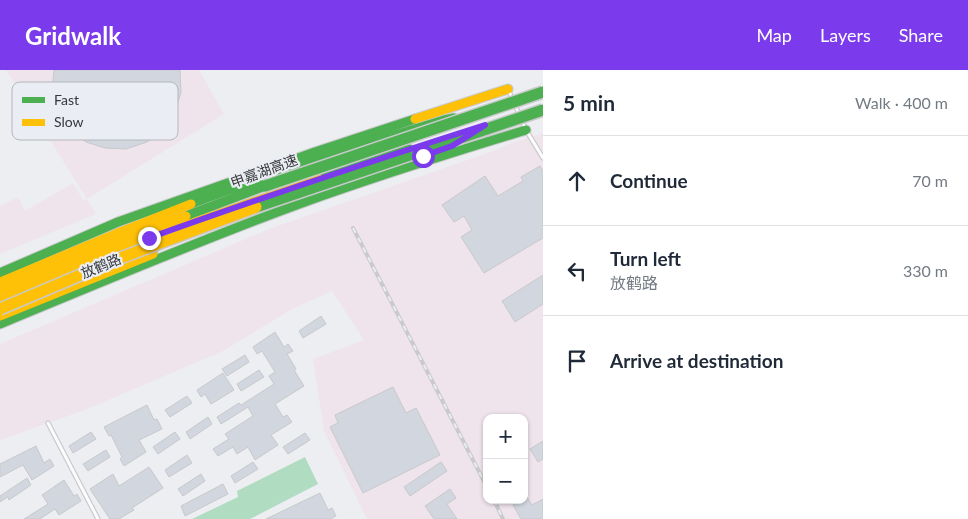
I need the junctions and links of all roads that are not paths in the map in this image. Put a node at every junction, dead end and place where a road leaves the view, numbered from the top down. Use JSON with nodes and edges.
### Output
{"nodes":[{"id":1,"x":508,"y":89,"type":"joint"},
{"id":2,"x":543,"y":92,"type":"edge"},
{"id":3,"x":543,"y":110,"type":"edge"},
{"id":4,"x":484,"y":119,"type":"junction"},
{"id":5,"x":526,"y":130,"type":"junction"},
{"id":6,"x":543,"y":158,"type":"edge"},
{"id":7,"x":0,"y":273,"type":"edge"},
{"id":8,"x":0,"y":282,"type":"edge"},
{"id":9,"x":0,"y":290,"type":"edge"},
{"id":10,"x":0,"y":301,"type":"edge"},
{"id":11,"x":0,"y":309,"type":"edge"},
{"id":12,"x":0,"y":316,"type":"edge"},
{"id":13,"x":0,"y":324,"type":"edge"},
{"id":14,"x":48,"y":423,"type":"dead end"},
{"id":15,"x":98,"y":519,"type":"edge"}],
"edges":[{"from":1,"to":5,"type":"lane"},
{"from":1,"to":7,"type":"main road"},
{"from":2,"to":9,"type":"main road","name":"申嘉湖高速","bridge":true},
{"from":3,"to":11,"type":"main road","bridge":true},
{"from":4,"to":8,"type":"main road","bridge":true},
{"from":4,"to":9,"type":"main road","name":"放鹤路","bridge":true},
{"from":4,"to":10,"type":"main road","name":"放鹤路"},
{"from":4,"to":12,"type":"main road","bridge":true},
{"from":5,"to":6,"type":"lane"},
{"from":5,"to":13,"type":"main road","name":"放鹤路"},
{"from":14,"to":15,"type":"lane"}]}
